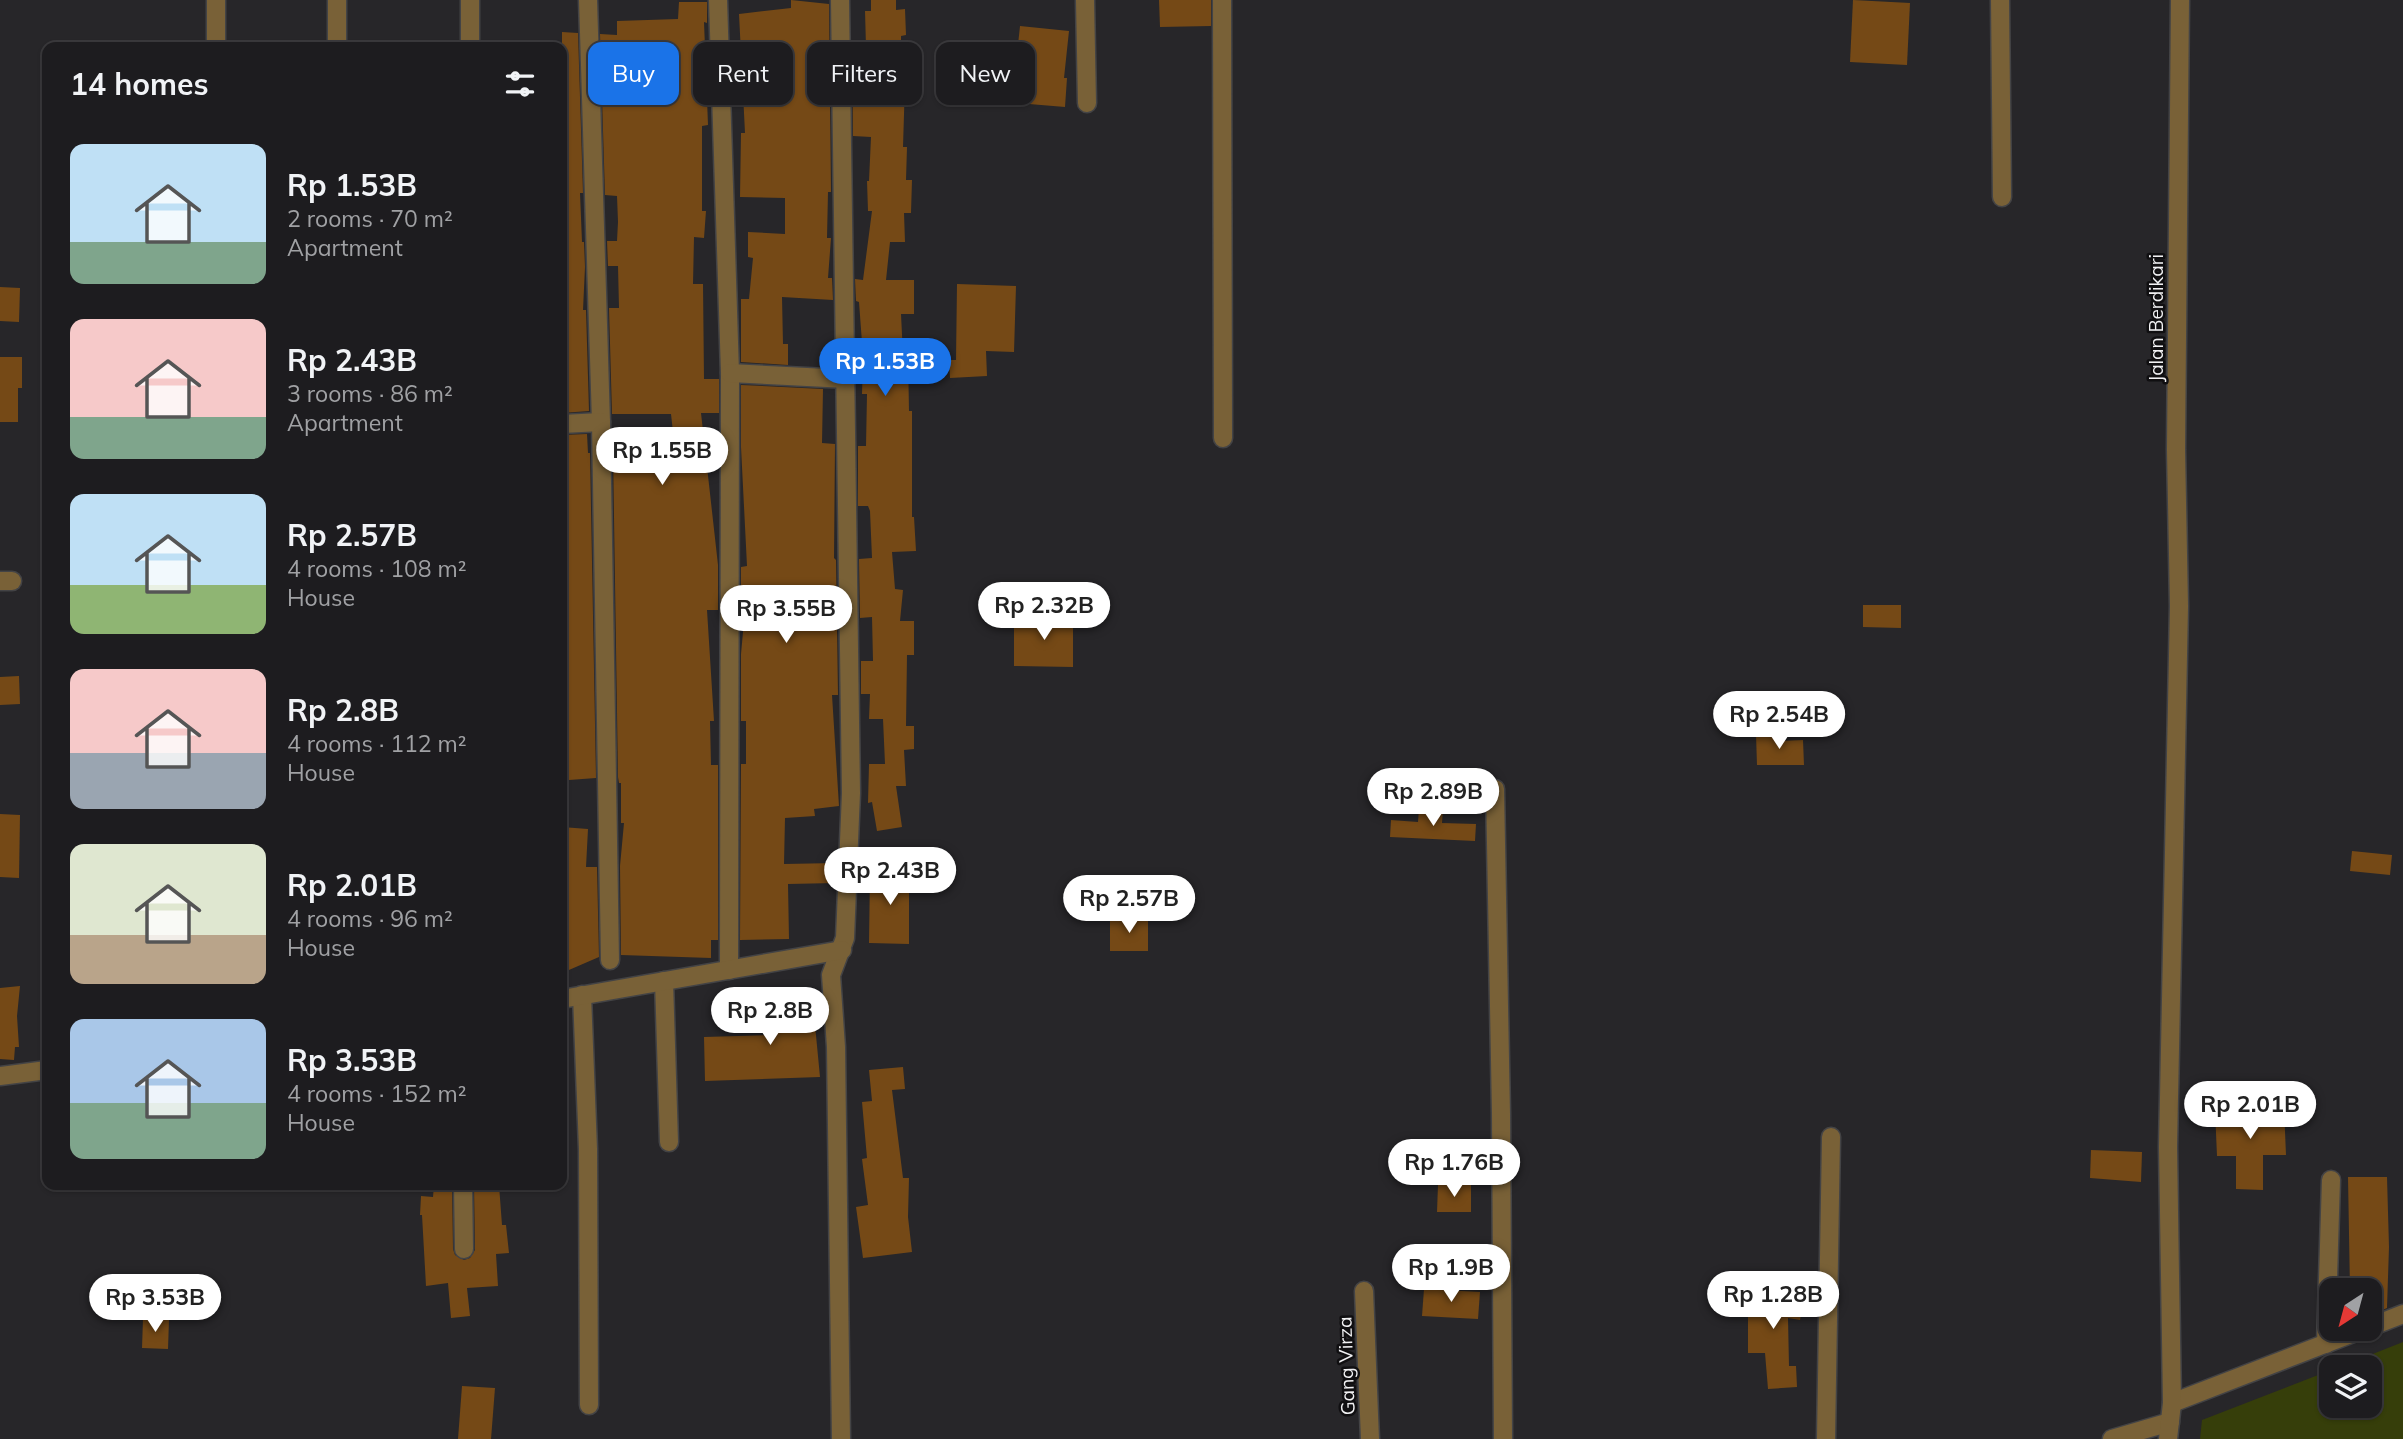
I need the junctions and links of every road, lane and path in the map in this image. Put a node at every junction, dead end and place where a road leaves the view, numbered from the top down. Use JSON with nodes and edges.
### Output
{"nodes":[{"id":1,"x":216,"y":0,"type":"edge"},
{"id":2,"x":337,"y":0,"type":"edge"},
{"id":3,"x":470,"y":0,"type":"edge"},
{"id":4,"x":589,"y":0,"type":"edge"},
{"id":5,"x":718,"y":0,"type":"edge"},
{"id":6,"x":840,"y":0,"type":"edge"},
{"id":7,"x":1085,"y":0,"type":"edge"},
{"id":8,"x":1222,"y":0,"type":"edge"},
{"id":9,"x":2000,"y":0,"type":"edge"},
{"id":10,"x":2180,"y":0,"type":"edge"},
{"id":11,"x":216,"y":42,"type":"edge"},
{"id":12,"x":337,"y":42,"type":"edge"},
{"id":13,"x":470,"y":42,"type":"edge"},
{"id":14,"x":1087,"y":103,"type":"dead end"},
{"id":15,"x":2002,"y":197,"type":"dead end"},
{"id":16,"x":730,"y":373,"type":"junction"},
{"id":17,"x":847,"y":379,"type":"junction"},
{"id":18,"x":601,"y":422,"type":"junction"},
{"id":19,"x":567,"y":425,"type":"edge"},
{"id":20,"x":1223,"y":438,"type":"dead end"},
{"id":21,"x":1495,"y":789,"type":"dead end"},
{"id":22,"x":842,"y":950,"type":"junction"},
{"id":23,"x":610,"y":960,"type":"dead end"},
{"id":24,"x":729,"y":970,"type":"junction"},
{"id":25,"x":664,"y":981,"type":"junction"},
{"id":26,"x":582,"y":995,"type":"junction"},
{"id":27,"x":567,"y":998,"type":"edge"},
{"id":28,"x":42,"y":1071,"type":"edge"},
{"id":29,"x":0,"y":1076,"type":"edge"},
{"id":30,"x":1831,"y":1137,"type":"dead end"},
{"id":31,"x":669,"y":1142,"type":"dead end"},
{"id":32,"x":2331,"y":1180,"type":"dead end"},
{"id":33,"x":463,"y":1190,"type":"edge"},
{"id":34,"x":464,"y":1249,"type":"dead end"},
{"id":35,"x":1364,"y":1291,"type":"dead end"},
{"id":36,"x":2403,"y":1314,"type":"edge"},
{"id":37,"x":2382,"y":1322,"type":"edge"},
{"id":38,"x":2334,"y":1341,"type":"edge"},
{"id":39,"x":2326,"y":1344,"type":"junction"},
{"id":40,"x":2172,"y":1404,"type":"junction"},
{"id":41,"x":589,"y":1405,"type":"dead end"},
{"id":42,"x":2169,"y":1431,"type":"edge"},
{"id":43,"x":841,"y":1439,"type":"edge"},
{"id":44,"x":1370,"y":1439,"type":"edge"},
{"id":45,"x":1503,"y":1439,"type":"edge"},
{"id":46,"x":1826,"y":1439,"type":"edge"},
{"id":47,"x":2112,"y":1439,"type":"edge"}],
"edges":[{"from":1,"to":11,"type":"street"},
{"from":2,"to":12,"type":"street"},
{"from":3,"to":13,"type":"street"},
{"from":4,"to":18,"type":"street"},
{"from":5,"to":16,"type":"street"},
{"from":6,"to":17,"type":"street"},
{"from":7,"to":14,"type":"street"},
{"from":8,"to":20,"type":"street"},
{"from":9,"to":15,"type":"street"},
{"from":10,"to":40,"type":"street","name":"Jalan Berdikari"},
{"from":16,"to":17,"type":"street"},
{"from":16,"to":24,"type":"street"},
{"from":17,"to":22,"type":"street"},
{"from":18,"to":19,"type":"street"},
{"from":18,"to":23,"type":"street"},
{"from":21,"to":45,"type":"street"},
{"from":22,"to":24,"type":"street"},
{"from":22,"to":43,"type":"street"},
{"from":24,"to":25,"type":"street"},
{"from":25,"to":26,"type":"street"},
{"from":25,"to":31,"type":"street"},
{"from":26,"to":27,"type":"street"},
{"from":26,"to":41,"type":"street"},
{"from":28,"to":29,"type":"street"},
{"from":30,"to":46,"type":"street"},
{"from":32,"to":39,"type":"street"},
{"from":33,"to":34,"type":"street"},
{"from":35,"to":44,"type":"street","name":"Gang Virza"},
{"from":36,"to":37,"type":"street"},
{"from":38,"to":39,"type":"street"},
{"from":39,"to":40,"type":"street"},
{"from":40,"to":42,"type":"street","name":"Jalan Berdikari"},
{"from":42,"to":47,"type":"street"}]}
